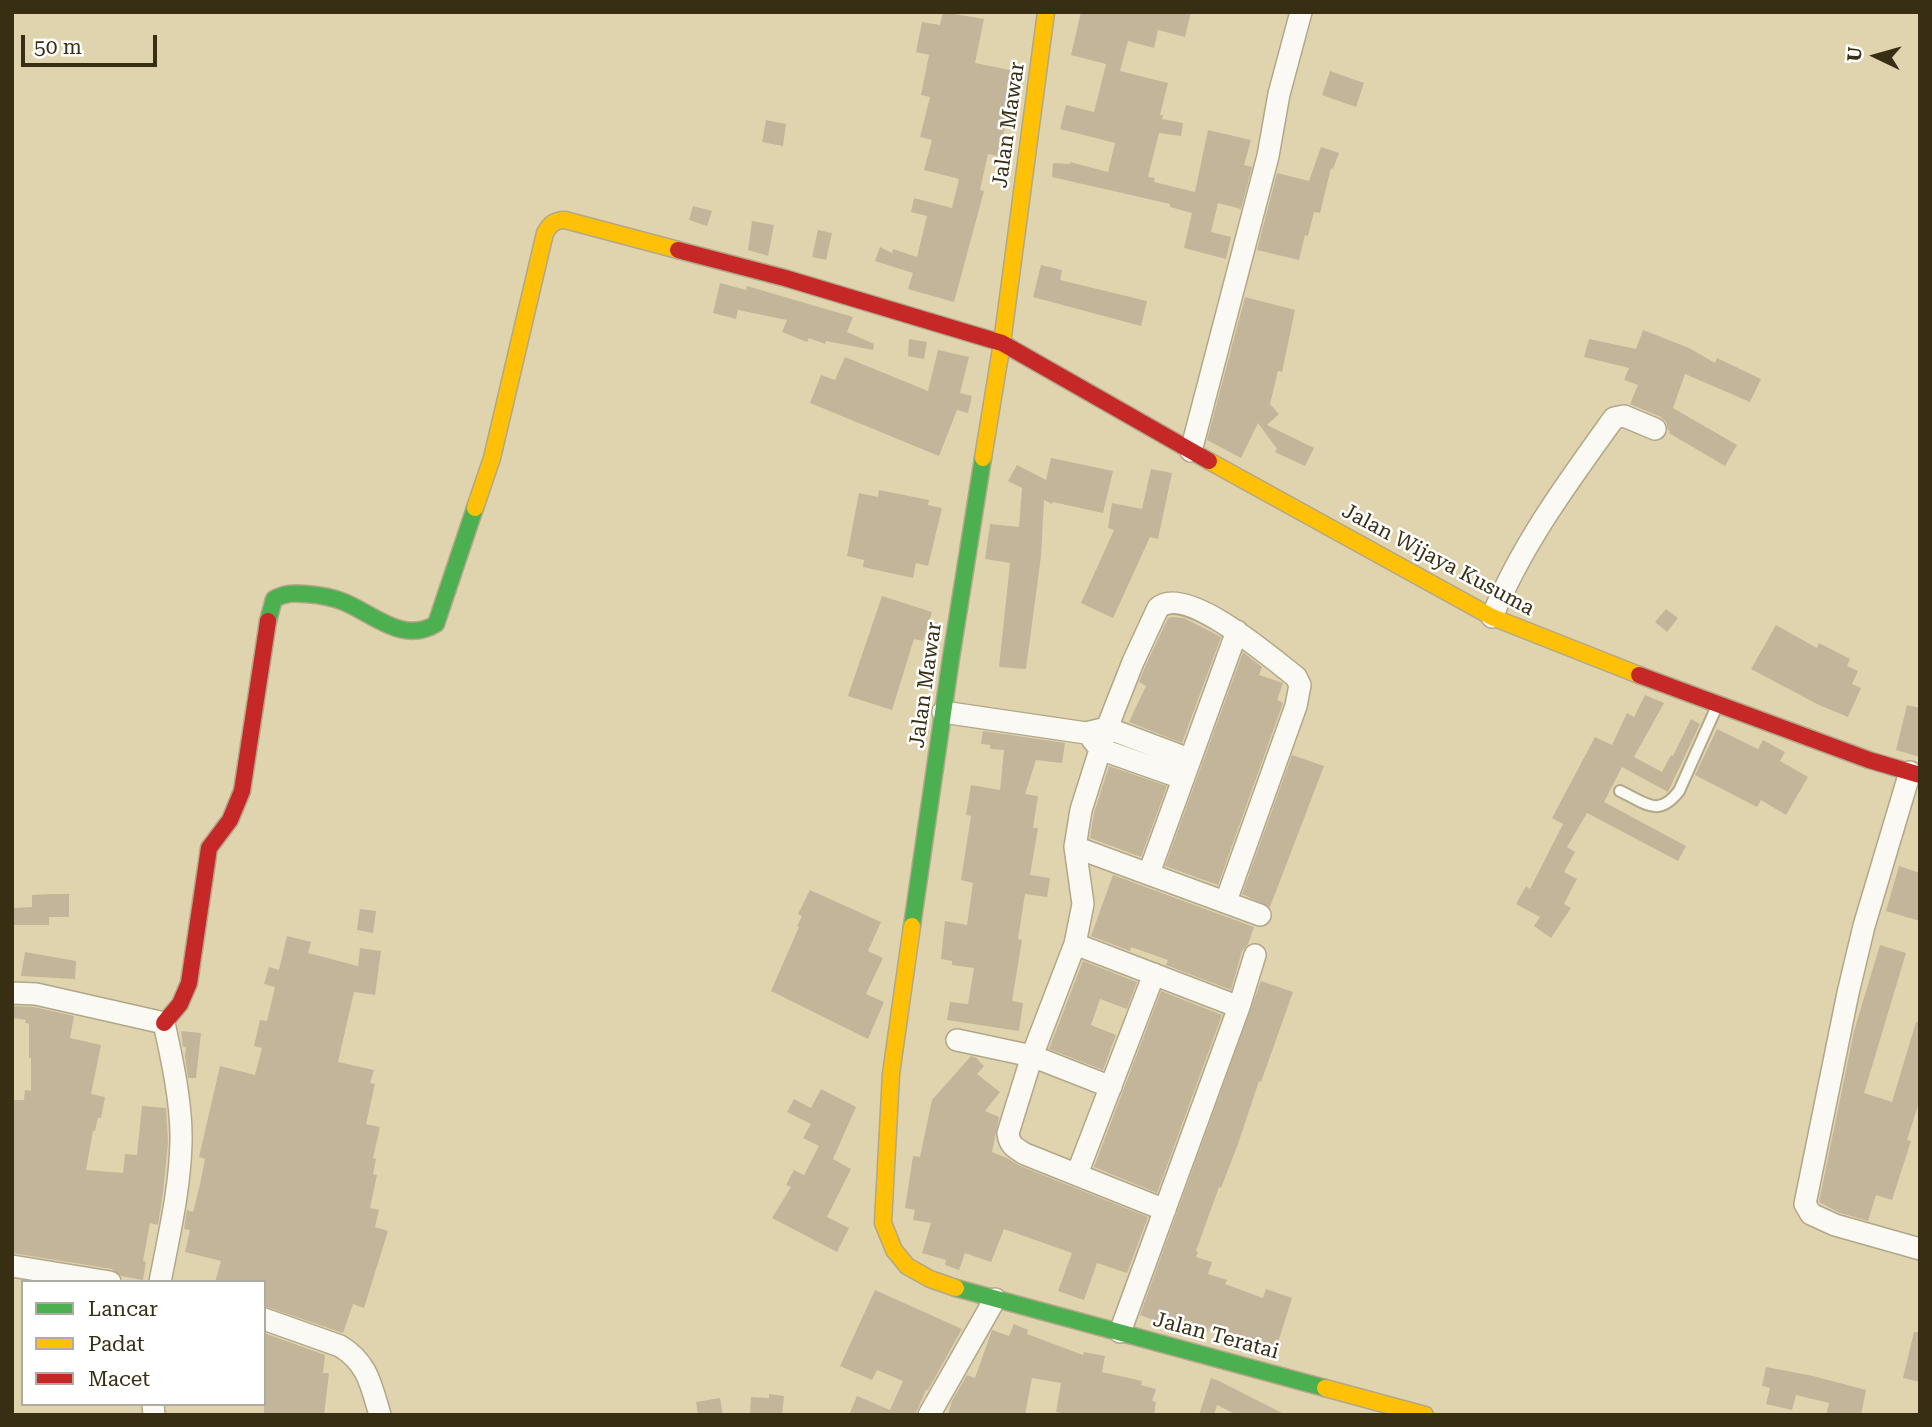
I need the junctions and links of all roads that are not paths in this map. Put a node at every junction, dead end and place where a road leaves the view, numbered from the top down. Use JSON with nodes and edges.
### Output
{"nodes":[{"id":1,"x":1046,"y":12,"type":"edge"},
{"id":2,"x":1301,"y":12,"type":"edge"},
{"id":3,"x":1002,"y":343,"type":"junction"},
{"id":4,"x":1655,"y":429,"type":"dead end"},
{"id":5,"x":1191,"y":451,"type":"junction"},
{"id":6,"x":1492,"y":617,"type":"junction"},
{"id":7,"x":1237,"y":631,"type":"junction"},
{"id":8,"x":1718,"y":704,"type":"junction"},
{"id":9,"x":943,"y":712,"type":"junction"},
{"id":10,"x":1107,"y":728,"type":"junction"},
{"id":11,"x":1093,"y":741,"type":"junction"},
{"id":12,"x":1185,"y":768,"type":"junction"},
{"id":13,"x":1915,"y":774,"type":"edge"},
{"id":14,"x":1620,"y":791,"type":"dead end"},
{"id":15,"x":1076,"y":847,"type":"junction"},
{"id":16,"x":1149,"y":873,"type":"junction"},
{"id":17,"x":1226,"y":901,"type":"junction"},
{"id":18,"x":1260,"y":915,"type":"dead end"},
{"id":19,"x":1075,"y":944,"type":"junction"},
{"id":20,"x":1255,"y":955,"type":"dead end"},
{"id":21,"x":1154,"y":974,"type":"junction"},
{"id":22,"x":12,"y":993,"type":"edge"},
{"id":23,"x":1239,"y":1007,"type":"junction"},
{"id":24,"x":164,"y":1023,"type":"junction"},
{"id":25,"x":957,"y":1040,"type":"dead end"},
{"id":26,"x":1032,"y":1056,"type":"junction"},
{"id":27,"x":1111,"y":1087,"type":"junction"},
{"id":28,"x":1077,"y":1174,"type":"junction"},
{"id":29,"x":1165,"y":1210,"type":"junction"},
{"id":30,"x":1920,"y":1249,"type":"edge"},
{"id":31,"x":12,"y":1266,"type":"edge"},
{"id":32,"x":98,"y":1280,"type":"edge"},
{"id":33,"x":160,"y":1280,"type":"edge"},
{"id":34,"x":995,"y":1299,"type":"junction"},
{"id":35,"x":266,"y":1320,"type":"edge"},
{"id":36,"x":1120,"y":1332,"type":"junction"},
{"id":37,"x":1392,"y":1410,"type":"edge"},
{"id":38,"x":380,"y":1415,"type":"edge"},
{"id":39,"x":929,"y":1415,"type":"edge"},
{"id":40,"x":1425,"y":1415,"type":"edge"}],
"edges":[{"from":1,"to":3,"type":"street","name":"Jalan Mawar"},
{"from":2,"to":5,"type":"street"},
{"from":3,"to":5,"type":"street","name":"Jalan Wijaya Kusuma"},
{"from":3,"to":9,"type":"street","name":"Jalan Mawar"},
{"from":3,"to":24,"type":"street","name":"Jalan Wijaya Kusuma"},
{"from":4,"to":6,"type":"street"},
{"from":5,"to":6,"type":"street","name":"Jalan Wijaya Kusuma"},
{"from":6,"to":8,"type":"street","name":"Jalan Wijaya Kusuma"},
{"from":7,"to":10,"type":"street"},
{"from":7,"to":12,"type":"street"},
{"from":7,"to":17,"type":"street"},
{"from":8,"to":13,"type":"street","name":"Jalan Wijaya Kusuma"},
{"from":8,"to":14,"type":"lane"},
{"from":9,"to":11,"type":"street"},
{"from":9,"to":34,"type":"street","name":"Jalan Mawar"},
{"from":10,"to":11,"type":"street"},
{"from":10,"to":12,"type":"street"},
{"from":11,"to":12,"type":"street"},
{"from":11,"to":15,"type":"street"},
{"from":12,"to":16,"type":"street"},
{"from":13,"to":30,"type":"street"},
{"from":15,"to":16,"type":"street"},
{"from":15,"to":19,"type":"street"},
{"from":16,"to":17,"type":"street"},
{"from":17,"to":18,"type":"street"},
{"from":19,"to":21,"type":"street"},
{"from":19,"to":26,"type":"street"},
{"from":20,"to":23,"type":"street"},
{"from":21,"to":23,"type":"street"},
{"from":21,"to":27,"type":"street"},
{"from":22,"to":24,"type":"street"},
{"from":23,"to":29,"type":"street"},
{"from":24,"to":33,"type":"street"},
{"from":25,"to":26,"type":"street"},
{"from":26,"to":27,"type":"street"},
{"from":26,"to":28,"type":"street"},
{"from":27,"to":28,"type":"street"},
{"from":28,"to":29,"type":"street"},
{"from":29,"to":36,"type":"street"},
{"from":31,"to":32,"type":"street"},
{"from":34,"to":36,"type":"street","name":"Jalan Teratai"},
{"from":34,"to":39,"type":"street"},
{"from":35,"to":38,"type":"street"},
{"from":36,"to":37,"type":"street","name":"Jalan Teratai"},
{"from":37,"to":40,"type":"street","name":"Jalan Teratai"}]}
